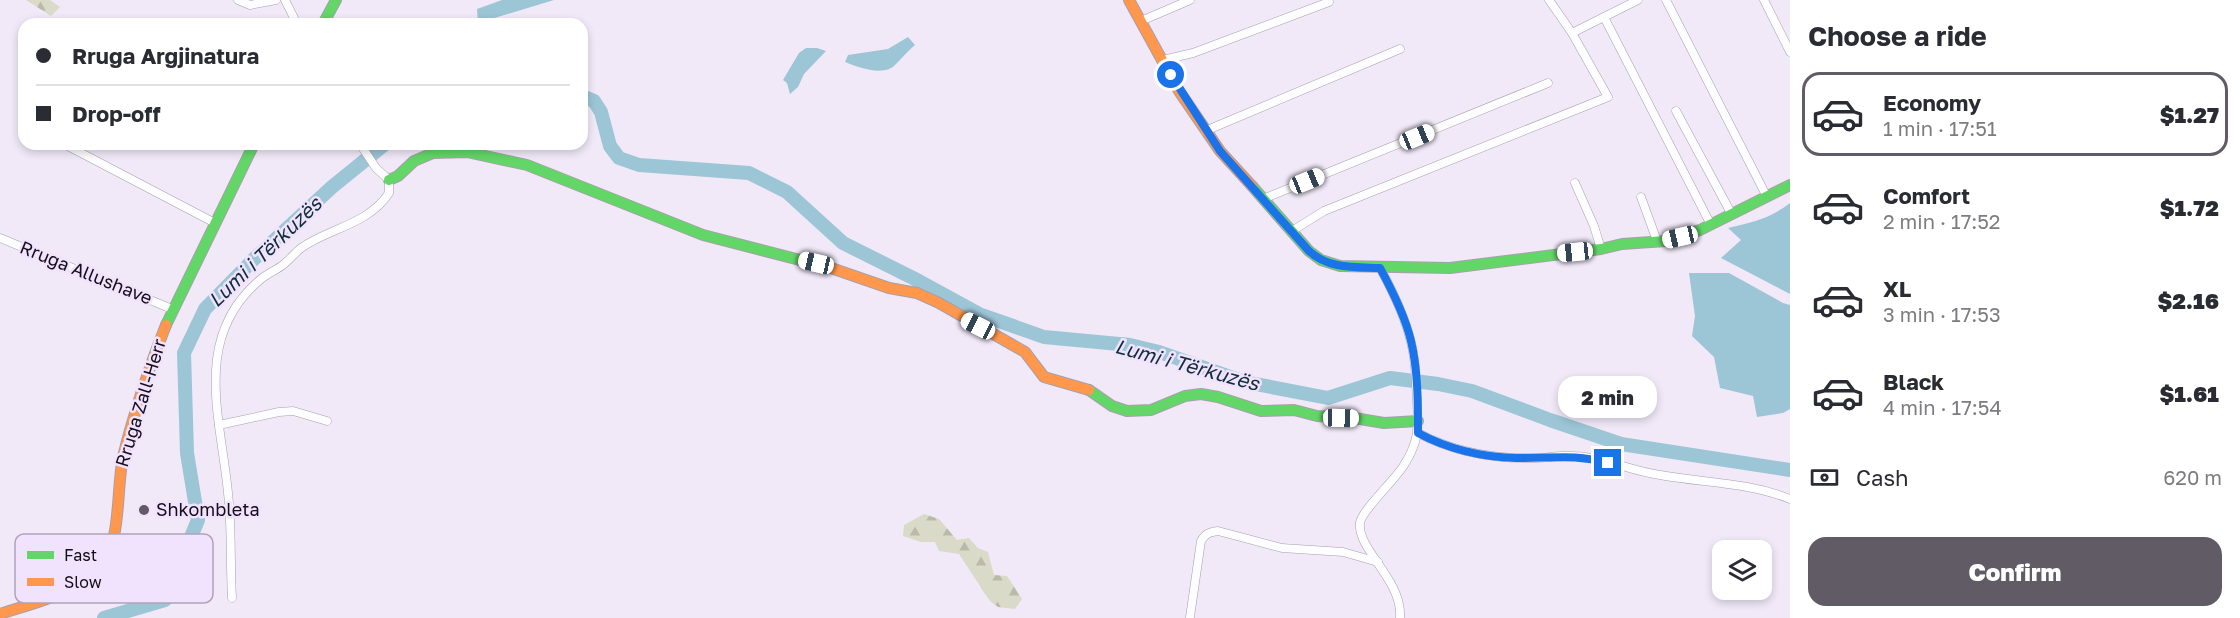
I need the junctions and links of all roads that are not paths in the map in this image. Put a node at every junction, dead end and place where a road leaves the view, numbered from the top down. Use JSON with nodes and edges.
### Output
{"nodes":[{"id":1,"x":238,"y":0,"type":"edge"},
{"id":2,"x":276,"y":0,"type":"edge"},
{"id":3,"x":285,"y":0,"type":"edge"},
{"id":4,"x":336,"y":0,"type":"edge"},
{"id":5,"x":1129,"y":0,"type":"edge"},
{"id":6,"x":1190,"y":0,"type":"edge"},
{"id":7,"x":1549,"y":0,"type":"edge"},
{"id":8,"x":1638,"y":0,"type":"edge"},
{"id":9,"x":1666,"y":0,"type":"edge"},
{"id":10,"x":1764,"y":0,"type":"edge"},
{"id":11,"x":1329,"y":2,"type":"dead end"},
{"id":12,"x":294,"y":18,"type":"edge"},
{"id":13,"x":326,"y":18,"type":"edge"},
{"id":14,"x":1604,"y":18,"type":"junction"},
{"id":15,"x":1141,"y":21,"type":"junction"},
{"id":16,"x":1572,"y":33,"type":"junction"},
{"id":17,"x":1400,"y":49,"type":"dead end"},
{"id":18,"x":1790,"y":52,"type":"edge"},
{"id":19,"x":1163,"y":60,"type":"junction"},
{"id":20,"x":1548,"y":83,"type":"dead end"},
{"id":21,"x":1676,"y":111,"type":"dead end"},
{"id":22,"x":1205,"y":131,"type":"junction"},
{"id":23,"x":75,"y":150,"type":"edge"},
{"id":24,"x":251,"y":150,"type":"edge"},
{"id":25,"x":364,"y":150,"type":"edge"},
{"id":26,"x":389,"y":180,"type":"junction"},
{"id":27,"x":1575,"y":183,"type":"dead end"},
{"id":28,"x":1790,"y":185,"type":"edge"},
{"id":29,"x":1766,"y":195,"type":"junction"},
{"id":30,"x":1641,"y":197,"type":"dead end"},
{"id":31,"x":1263,"y":199,"type":"junction"},
{"id":32,"x":1731,"y":213,"type":"junction"},
{"id":33,"x":215,"y":223,"type":"junction"},
{"id":34,"x":1711,"y":225,"type":"junction"},
{"id":35,"x":1292,"y":231,"type":"junction"},
{"id":36,"x":0,"y":238,"type":"edge"},
{"id":37,"x":1658,"y":241,"type":"junction"},
{"id":38,"x":1601,"y":249,"type":"junction"},
{"id":39,"x":1380,"y":268,"type":"junction"},
{"id":40,"x":172,"y":309,"type":"junction"},
{"id":41,"x":327,"y":421,"type":"dead end"},
{"id":42,"x":1418,"y":421,"type":"junction"},
{"id":43,"x":219,"y":425,"type":"junction"},
{"id":44,"x":1418,"y":433,"type":"junction"},
{"id":45,"x":1790,"y":499,"type":"edge"},
{"id":46,"x":114,"y":534,"type":"edge"},
{"id":47,"x":1378,"y":562,"type":"junction"},
{"id":48,"x":232,"y":598,"type":"dead end"},
{"id":49,"x":31,"y":603,"type":"edge"},
{"id":50,"x":0,"y":614,"type":"edge"},
{"id":51,"x":1190,"y":617,"type":"edge"},
{"id":52,"x":1400,"y":618,"type":"edge"}],
"edges":[{"from":1,"to":2,"type":"street"},
{"from":3,"to":12,"type":"street"},
{"from":4,"to":13,"type":"street"},
{"from":5,"to":15,"type":"street"},
{"from":6,"to":15,"type":"street"},
{"from":7,"to":16,"type":"street"},
{"from":8,"to":14,"type":"street"},
{"from":9,"to":29,"type":"street"},
{"from":10,"to":18,"type":"street"},
{"from":11,"to":19,"type":"street"},
{"from":14,"to":16,"type":"street"},
{"from":14,"to":34,"type":"street"},
{"from":15,"to":19,"type":"street"},
{"from":16,"to":35,"type":"street"},
{"from":17,"to":22,"type":"street"},
{"from":19,"to":22,"type":"street"},
{"from":20,"to":31,"type":"street"},
{"from":21,"to":32,"type":"street"},
{"from":22,"to":31,"type":"street"},
{"from":23,"to":33,"type":"street"},
{"from":24,"to":33,"type":"street","name":"Rruga Zall-Herr"},
{"from":25,"to":26,"type":"street"},
{"from":26,"to":42,"type":"street"},
{"from":26,"to":43,"type":"street"},
{"from":27,"to":38,"type":"street"},
{"from":28,"to":29,"type":"street"},
{"from":29,"to":32,"type":"street"},
{"from":30,"to":37,"type":"street"},
{"from":31,"to":35,"type":"street"},
{"from":32,"to":34,"type":"street"},
{"from":33,"to":40,"type":"street","name":"Rruga Zall-Herr"},
{"from":34,"to":37,"type":"street"},
{"from":35,"to":39,"type":"street"},
{"from":36,"to":40,"type":"street","name":"Rruga Allushave"},
{"from":37,"to":38,"type":"street"},
{"from":38,"to":39,"type":"street"},
{"from":39,"to":42,"type":"street"},
{"from":40,"to":46,"type":"street","name":"Rruga Zall-Herr"},
{"from":41,"to":43,"type":"street"},
{"from":42,"to":44,"type":"street"},
{"from":43,"to":48,"type":"street"},
{"from":44,"to":45,"type":"street"},
{"from":44,"to":47,"type":"street"},
{"from":47,"to":51,"type":"street"},
{"from":47,"to":52,"type":"street"},
{"from":49,"to":50,"type":"street","name":"Rruga Zall-Herr"}]}
